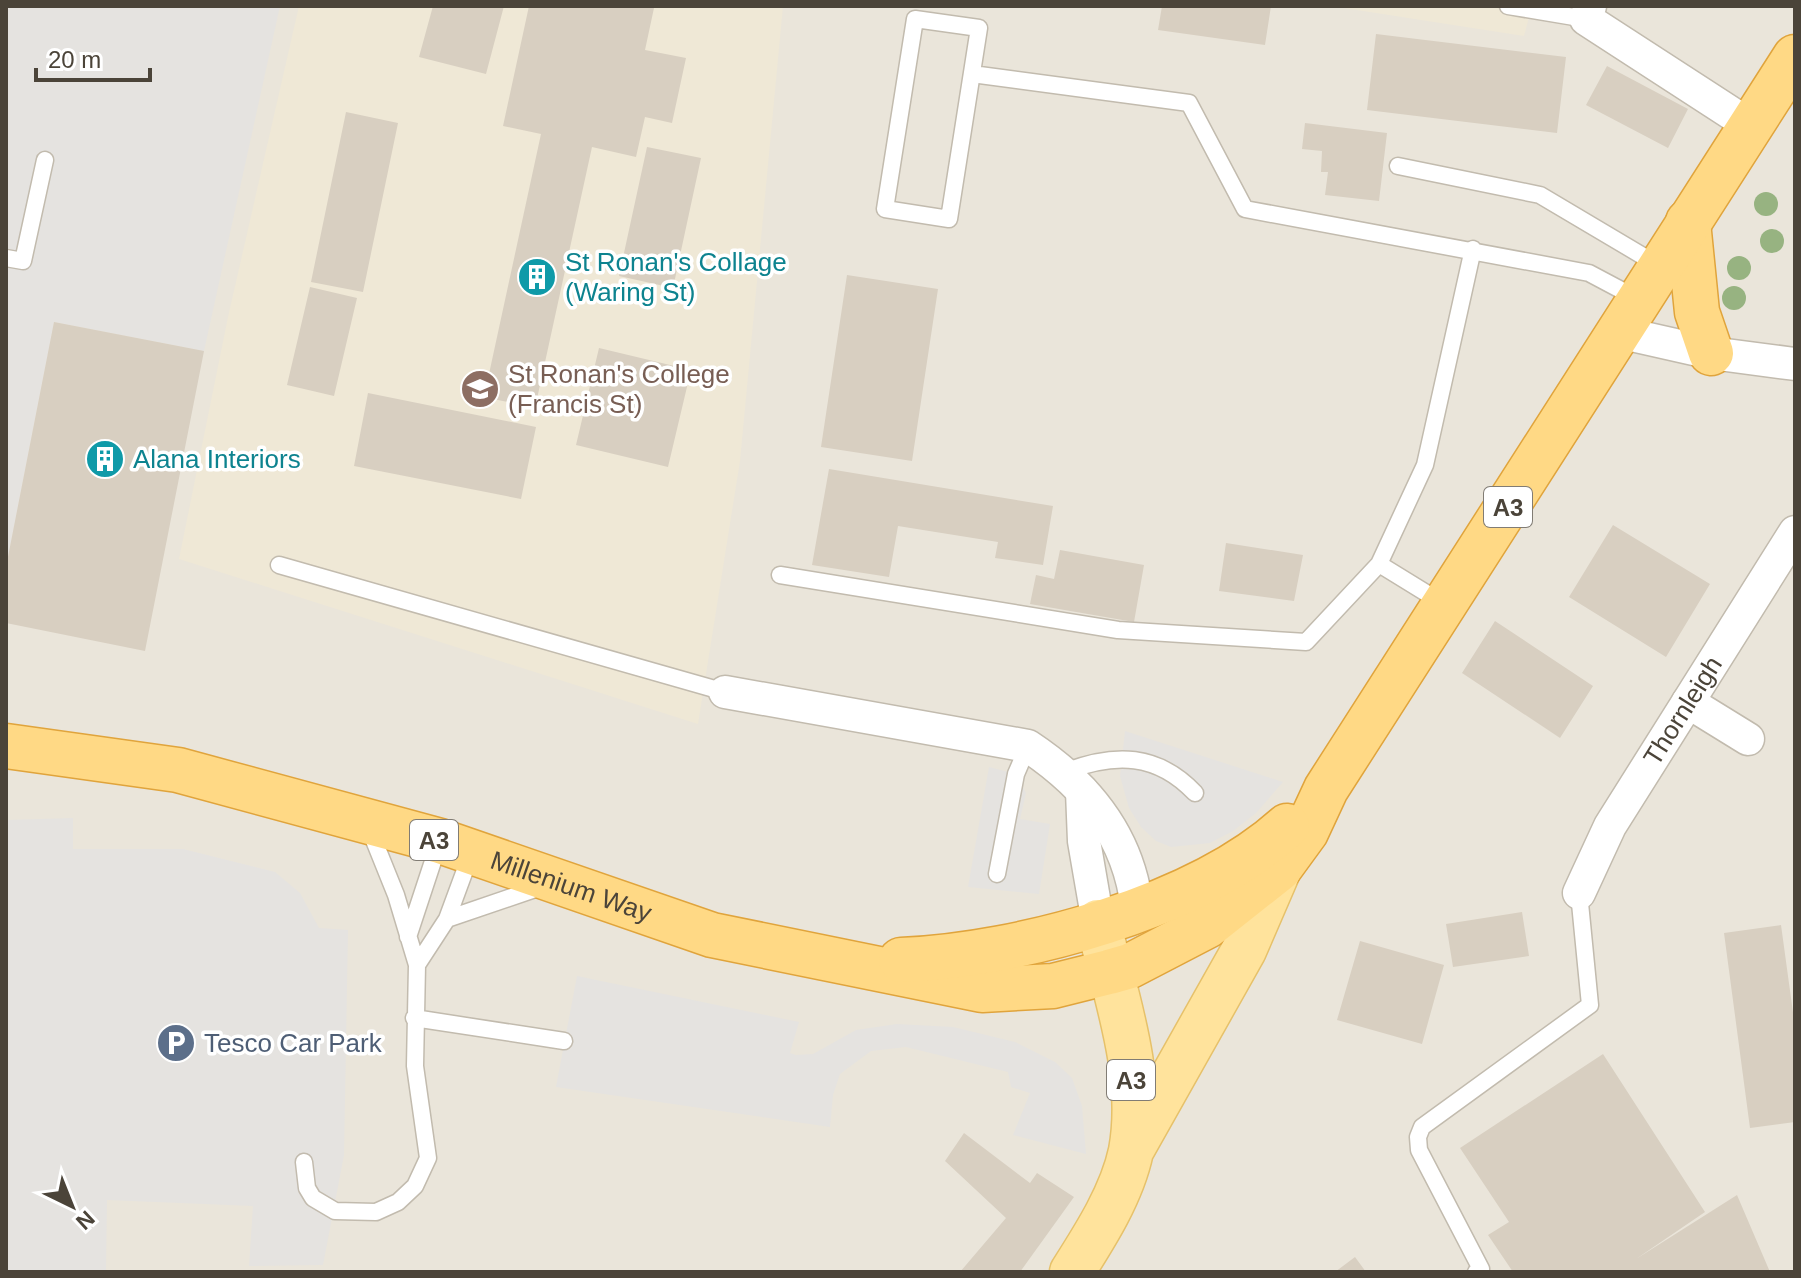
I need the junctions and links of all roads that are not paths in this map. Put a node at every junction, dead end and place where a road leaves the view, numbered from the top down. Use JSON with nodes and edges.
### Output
{"nodes":[{"id":1,"x":1508,"y":6,"type":"edge"},
{"id":2,"x":1588,"y":12,"type":"edge"},
{"id":3,"x":1795,"y":57,"type":"edge"},
{"id":4,"x":972,"y":74,"type":"junction"},
{"id":5,"x":1751,"y":126,"type":"junction"},
{"id":6,"x":45,"y":160,"type":"dead end"},
{"id":7,"x":1398,"y":166,"type":"dead end"},
{"id":8,"x":1688,"y":222,"type":"junction"},
{"id":9,"x":1473,"y":249,"type":"junction"},
{"id":10,"x":6,"y":258,"type":"edge"},
{"id":11,"x":1639,"y":300,"type":"junction"},
{"id":12,"x":1711,"y":353,"type":"junction"},
{"id":13,"x":1795,"y":364,"type":"edge"},
{"id":14,"x":1795,"y":532,"type":"edge"},
{"id":15,"x":1379,"y":564,"type":"junction"},
{"id":16,"x":279,"y":565,"type":"dead end"},
{"id":17,"x":780,"y":575,"type":"dead end"},
{"id":18,"x":1446,"y":605,"type":"junction"},
{"id":19,"x":725,"y":692,"type":"joint"},
{"id":20,"x":1688,"y":702,"type":"junction"},
{"id":21,"x":1748,"y":739,"type":"dead end"},
{"id":22,"x":6,"y":746,"type":"edge"},
{"id":23,"x":1028,"y":746,"type":"junction"},
{"id":24,"x":1074,"y":781,"type":"junction"},
{"id":25,"x":1326,"y":789,"type":"junction"},
{"id":26,"x":1195,"y":793,"type":"dead end"},
{"id":27,"x":364,"y":818,"type":"junction"},
{"id":28,"x":456,"y":847,"type":"junction"},
{"id":29,"x":1279,"y":869,"type":"junction"},
{"id":30,"x":997,"y":874,"type":"dead end"},
{"id":31,"x":558,"y":882,"type":"junction"},
{"id":32,"x":1579,"y":893,"type":"joint"},
{"id":33,"x":1118,"y":915,"type":"junction"},
{"id":34,"x":447,"y":919,"type":"junction"},
{"id":35,"x":408,"y":937,"type":"junction"},
{"id":36,"x":855,"y":962,"type":"junction"},
{"id":37,"x":417,"y":965,"type":"junction"},
{"id":38,"x":1120,"y":982,"type":"junction"},
{"id":39,"x":414,"y":1018,"type":"junction"},
{"id":40,"x":564,"y":1041,"type":"dead end"},
{"id":41,"x":1131,"y":1151,"type":"junction"},
{"id":42,"x":304,"y":1162,"type":"dead end"},
{"id":43,"x":1072,"y":1272,"type":"edge"},
{"id":44,"x":1476,"y":1272,"type":"edge"}],
"edges":[{"from":1,"to":2,"type":"lane"},
{"from":2,"to":5,"type":"street"},
{"from":3,"to":5,"type":"highway","number":"A3"},
{"from":4,"to":4,"type":"lane"},
{"from":4,"to":9,"type":"lane"},
{"from":5,"to":8,"type":"highway","number":"A3"},
{"from":6,"to":10,"type":"lane"},
{"from":7,"to":11,"type":"lane"},
{"from":8,"to":11,"type":"highway","number":"A3"},
{"from":8,"to":12,"type":"highway"},
{"from":9,"to":11,"type":"lane"},
{"from":9,"to":15,"type":"lane"},
{"from":11,"to":12,"type":"street"},
{"from":11,"to":18,"type":"highway","number":"A3"},
{"from":12,"to":13,"type":"street"},
{"from":14,"to":20,"type":"street","name":"Thornleigh"},
{"from":15,"to":17,"type":"lane"},
{"from":15,"to":18,"type":"lane"},
{"from":16,"to":19,"type":"lane"},
{"from":18,"to":25,"type":"highway","number":"A3"},
{"from":19,"to":23,"type":"street"},
{"from":20,"to":21,"type":"street"},
{"from":20,"to":32,"type":"street","name":"Thornleigh"},
{"from":22,"to":27,"type":"highway","name":"Millenium Way","number":"A3"},
{"from":23,"to":24,"type":"street"},
{"from":23,"to":30,"type":"lane"},
{"from":24,"to":26,"type":"lane"},
{"from":24,"to":33,"type":"street"},
{"from":24,"to":33,"type":"street"},
{"from":25,"to":29,"type":"highway","number":"A3"},
{"from":25,"to":33,"type":"highway","number":"A3"},
{"from":27,"to":28,"type":"highway","name":"Millenium Way","number":"A3"},
{"from":27,"to":35,"type":"lane"},
{"from":28,"to":31,"type":"highway","name":"Millenium Way","number":"A3"},
{"from":28,"to":34,"type":"lane"},
{"from":28,"to":35,"type":"lane"},
{"from":29,"to":38,"type":"highway","number":"A3"},
{"from":29,"to":41,"type":"main road"},
{"from":31,"to":34,"type":"lane"},
{"from":31,"to":36,"type":"highway","name":"Millenium Way","number":"A3"},
{"from":32,"to":44,"type":"lane"},
{"from":33,"to":36,"type":"highway","name":"Millenium Way","number":"A3"},
{"from":33,"to":38,"type":"main road","number":"A3"},
{"from":34,"to":37,"type":"lane"},
{"from":35,"to":37,"type":"lane"},
{"from":36,"to":38,"type":"highway","name":"Millenium Way","number":"A3"},
{"from":37,"to":39,"type":"lane"},
{"from":38,"to":41,"type":"main road","number":"A3"},
{"from":39,"to":40,"type":"lane"},
{"from":39,"to":42,"type":"lane"},
{"from":41,"to":43,"type":"main road","number":"A3"}]}
